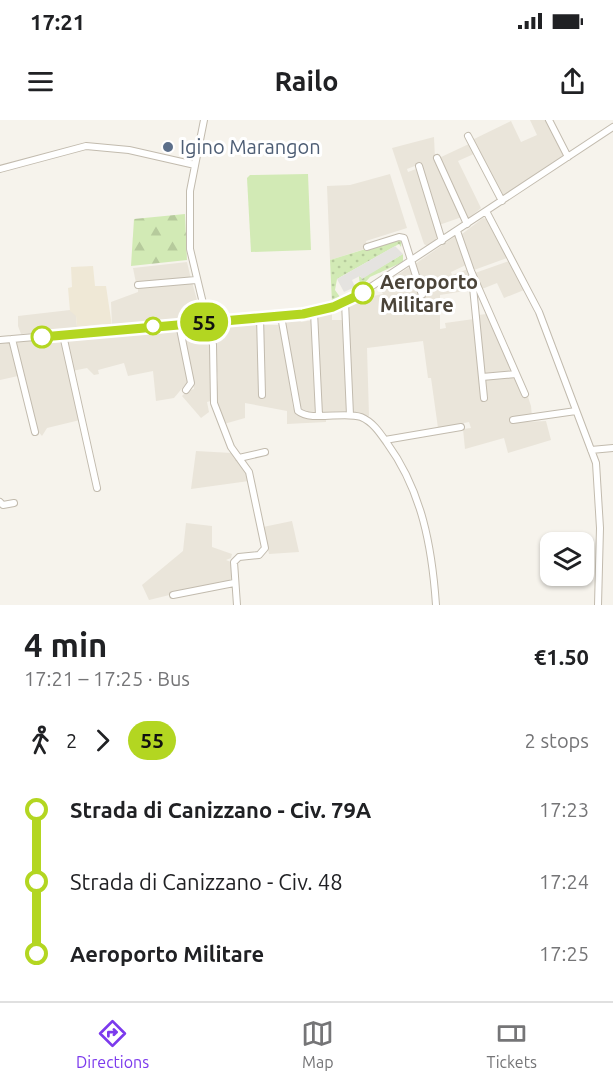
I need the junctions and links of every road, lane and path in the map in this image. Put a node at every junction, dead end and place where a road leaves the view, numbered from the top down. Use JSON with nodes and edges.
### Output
{"nodes":[{"id":1,"x":204,"y":120,"type":"edge"},
{"id":2,"x":549,"y":120,"type":"edge"},
{"id":3,"x":609,"y":120,"type":"edge"},
{"id":4,"x":613,"y":127,"type":"edge"},
{"id":5,"x":468,"y":136,"type":"dead end"},
{"id":6,"x":568,"y":157,"type":"junction"},
{"id":7,"x":437,"y":158,"type":"dead end"},
{"id":8,"x":195,"y":165,"type":"junction"},
{"id":9,"x":419,"y":166,"type":"dead end"},
{"id":10,"x":0,"y":169,"type":"edge"},
{"id":11,"x":502,"y":201,"type":"junction"},
{"id":12,"x":486,"y":211,"type":"junction"},
{"id":13,"x":467,"y":224,"type":"junction"},
{"id":14,"x":457,"y":231,"type":"junction"},
{"id":15,"x":442,"y":241,"type":"junction"},
{"id":16,"x":367,"y":247,"type":"dead end"},
{"id":17,"x":412,"y":260,"type":"junction"},
{"id":18,"x":471,"y":271,"type":"junction"},
{"id":19,"x":196,"y":280,"type":"junction"},
{"id":20,"x":138,"y":285,"type":"dead end"},
{"id":21,"x":422,"y":295,"type":"dead end"},
{"id":22,"x":345,"y":302,"type":"junction"},
{"id":23,"x":314,"y":312,"type":"junction"},
{"id":24,"x":281,"y":316,"type":"junction"},
{"id":25,"x":260,"y":317,"type":"junction"},
{"id":26,"x":209,"y":322,"type":"junction"},
{"id":27,"x":178,"y":324,"type":"junction"},
{"id":28,"x":63,"y":335,"type":"junction"},
{"id":29,"x":12,"y":339,"type":"junction"},
{"id":30,"x":0,"y":340,"type":"edge"},
{"id":31,"x":516,"y":374,"type":"junction"},
{"id":32,"x":482,"y":377,"type":"junction"},
{"id":33,"x":186,"y":390,"type":"dead end"},
{"id":34,"x":525,"y":394,"type":"dead end"},
{"id":35,"x":262,"y":395,"type":"dead end"},
{"id":36,"x":484,"y":398,"type":"dead end"},
{"id":37,"x":576,"y":411,"type":"junction"},
{"id":38,"x":318,"y":415,"type":"junction"},
{"id":39,"x":350,"y":415,"type":"junction"},
{"id":40,"x":513,"y":420,"type":"dead end"},
{"id":41,"x":461,"y":427,"type":"dead end"},
{"id":42,"x":35,"y":432,"type":"dead end"},
{"id":43,"x":385,"y":440,"type":"junction"},
{"id":44,"x":613,"y":448,"type":"edge"},
{"id":45,"x":591,"y":450,"type":"junction"},
{"id":46,"x":265,"y":452,"type":"dead end"},
{"id":47,"x":239,"y":458,"type":"junction"},
{"id":48,"x":96,"y":488,"type":"dead end"},
{"id":49,"x":0,"y":502,"type":"edge"},
{"id":50,"x":14,"y":503,"type":"dead end"},
{"id":51,"x":234,"y":583,"type":"junction"},
{"id":52,"x":173,"y":595,"type":"dead end"},
{"id":53,"x":237,"y":605,"type":"edge"},
{"id":54,"x":436,"y":605,"type":"edge"},
{"id":55,"x":598,"y":605,"type":"edge"}],
"edges":[{"from":1,"to":8,"type":"street"},
{"from":2,"to":6,"type":"street"},
{"from":3,"to":4,"type":"street"},
{"from":4,"to":6,"type":"street"},
{"from":5,"to":11,"type":"street"},
{"from":6,"to":11,"type":"street"},
{"from":7,"to":13,"type":"street"},
{"from":8,"to":10,"type":"street"},
{"from":8,"to":19,"type":"street"},
{"from":9,"to":15,"type":"street"},
{"from":11,"to":12,"type":"street"},
{"from":12,"to":13,"type":"street"},
{"from":12,"to":37,"type":"street"},
{"from":13,"to":14,"type":"street"},
{"from":14,"to":15,"type":"street"},
{"from":14,"to":18,"type":"street"},
{"from":15,"to":17,"type":"street"},
{"from":16,"to":17,"type":"street"},
{"from":17,"to":21,"type":"street"},
{"from":17,"to":22,"type":"street"},
{"from":18,"to":31,"type":"street"},
{"from":18,"to":32,"type":"street"},
{"from":19,"to":20,"type":"street"},
{"from":19,"to":26,"type":"street"},
{"from":22,"to":23,"type":"street"},
{"from":22,"to":39,"type":"street"},
{"from":23,"to":24,"type":"street"},
{"from":23,"to":38,"type":"street"},
{"from":24,"to":25,"type":"street"},
{"from":24,"to":38,"type":"street"},
{"from":25,"to":26,"type":"street"},
{"from":25,"to":35,"type":"street"},
{"from":26,"to":27,"type":"street"},
{"from":26,"to":47,"type":"street"},
{"from":27,"to":28,"type":"street"},
{"from":27,"to":33,"type":"street"},
{"from":28,"to":29,"type":"street"},
{"from":28,"to":48,"type":"street"},
{"from":29,"to":30,"type":"street"},
{"from":29,"to":42,"type":"street"},
{"from":31,"to":32,"type":"street"},
{"from":31,"to":34,"type":"street"},
{"from":32,"to":36,"type":"street"},
{"from":37,"to":40,"type":"street"},
{"from":37,"to":45,"type":"street"},
{"from":38,"to":39,"type":"street"},
{"from":39,"to":43,"type":"street"},
{"from":41,"to":43,"type":"street"},
{"from":43,"to":54,"type":"street"},
{"from":44,"to":45,"type":"street"},
{"from":45,"to":55,"type":"street"},
{"from":46,"to":47,"type":"street"},
{"from":47,"to":51,"type":"street"},
{"from":49,"to":50,"type":"street"},
{"from":51,"to":52,"type":"street"},
{"from":51,"to":53,"type":"street"}]}
